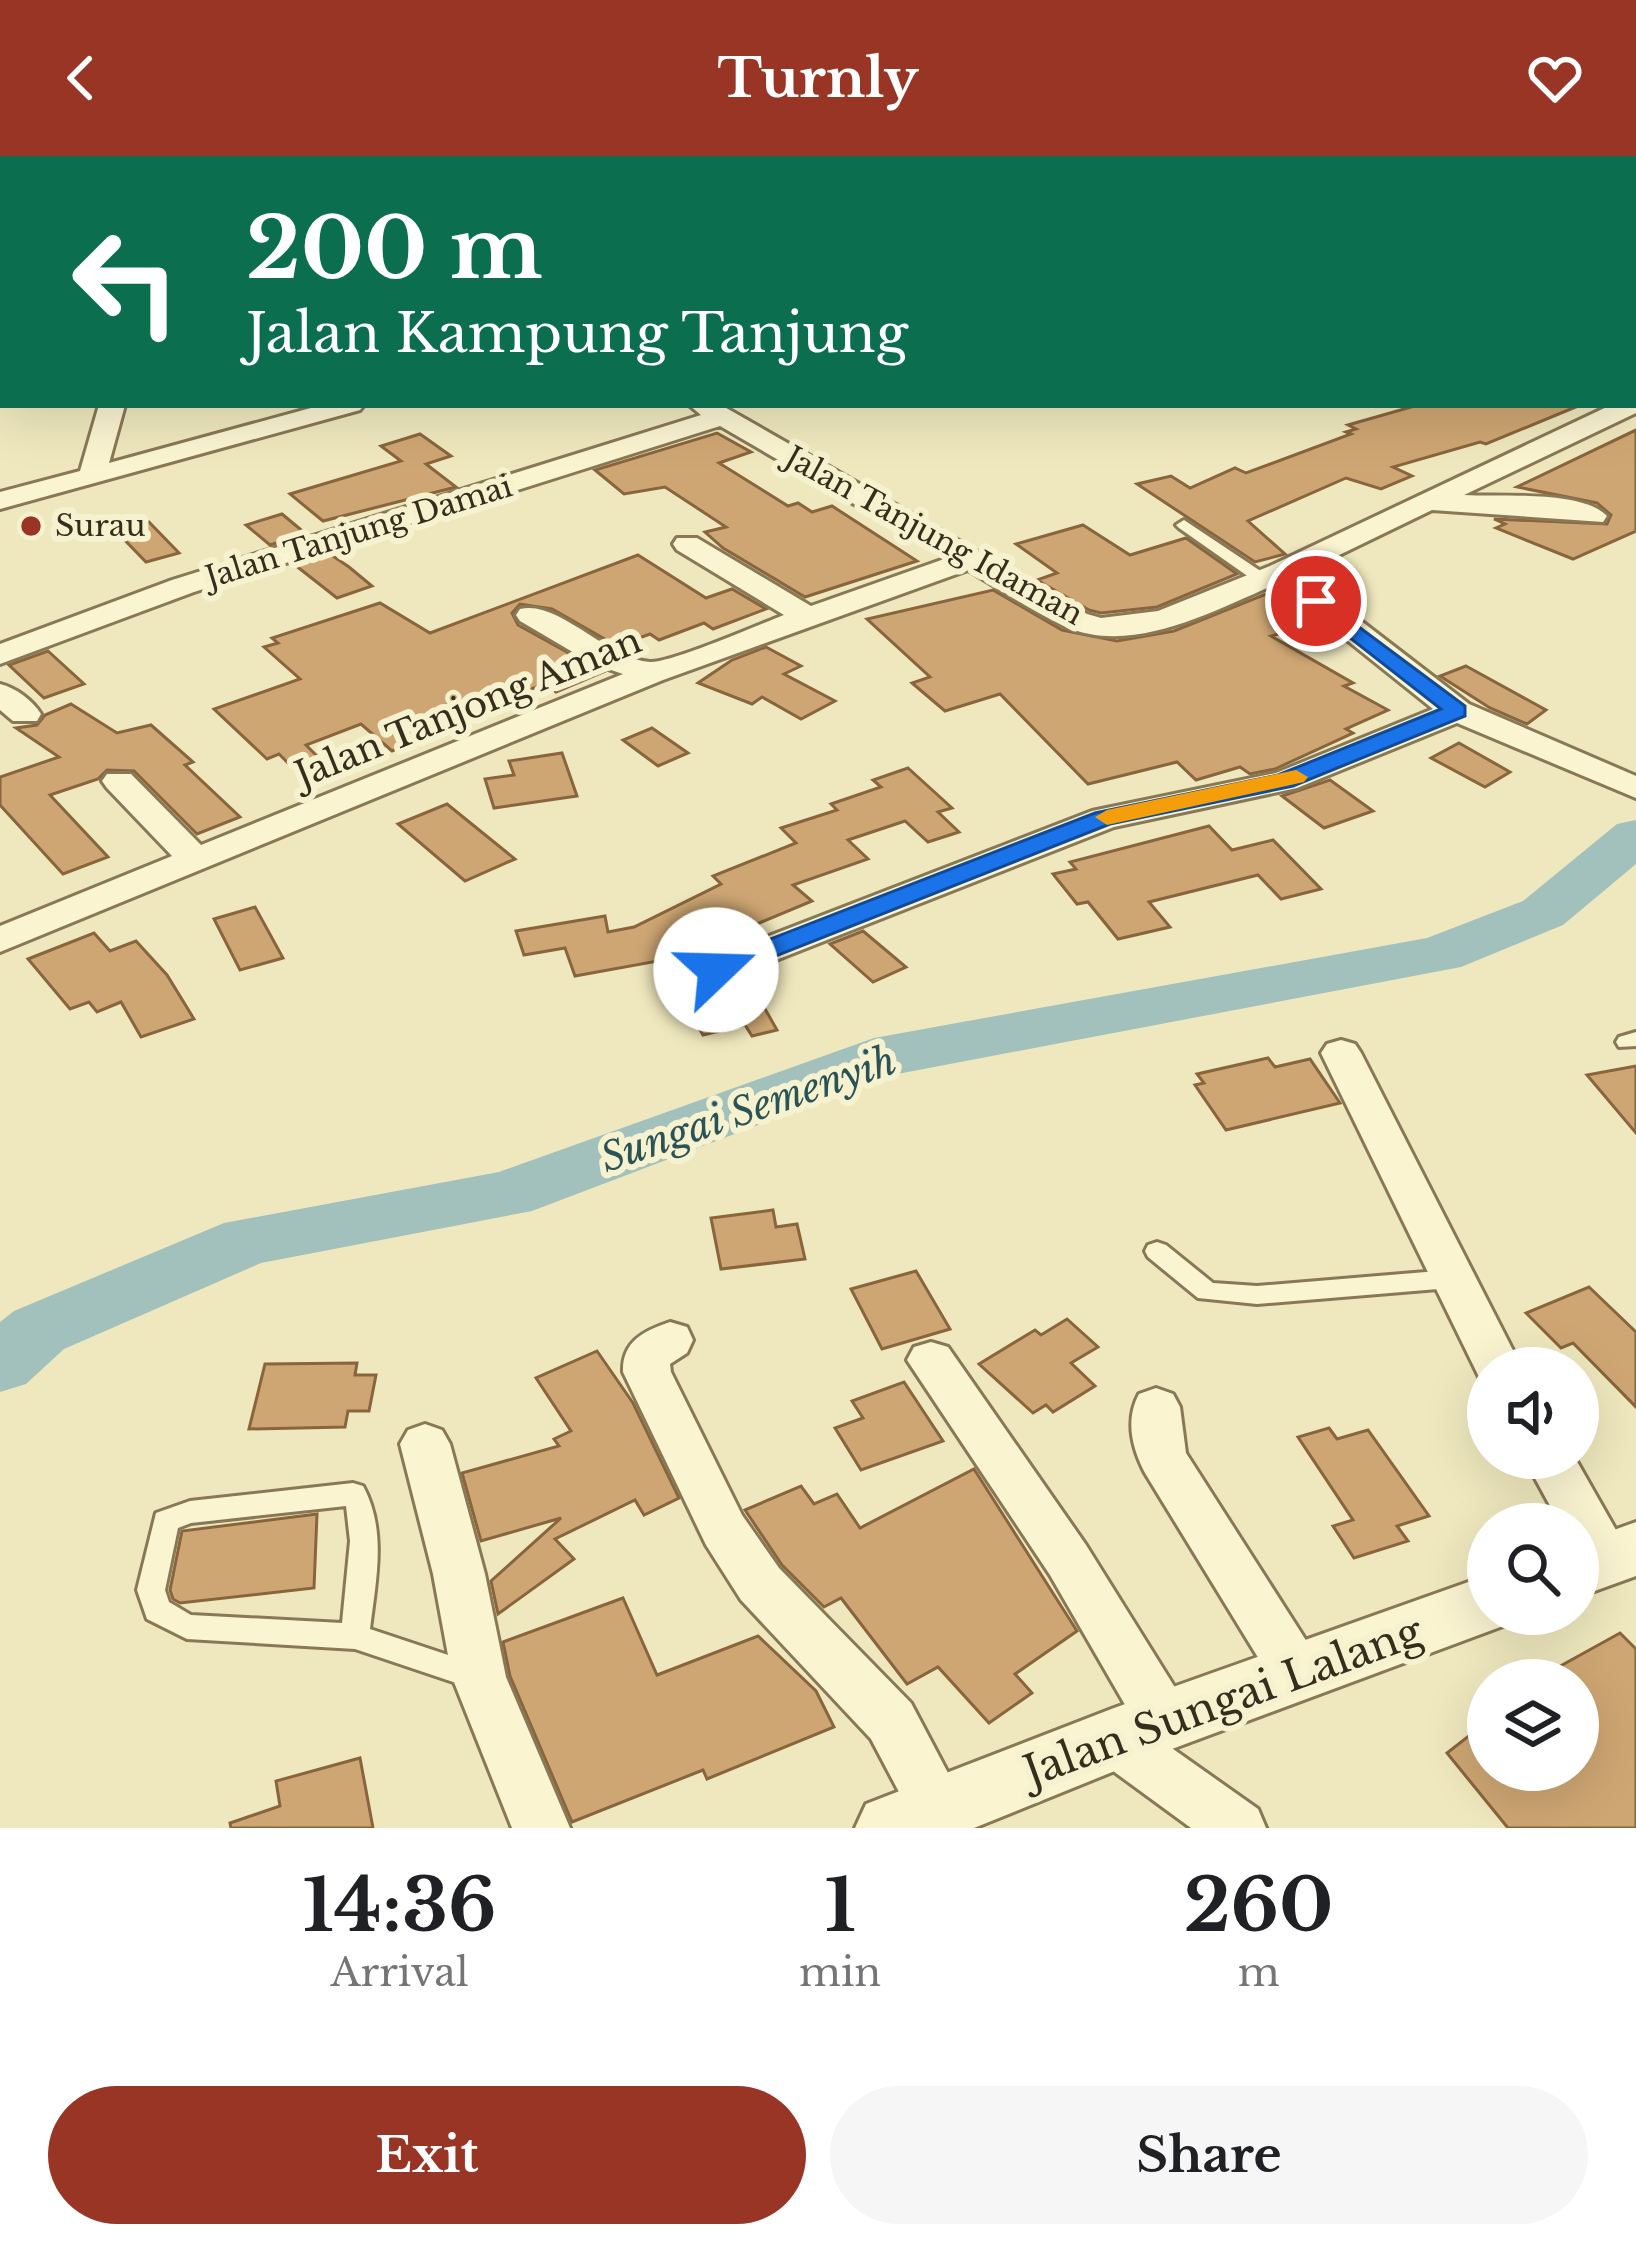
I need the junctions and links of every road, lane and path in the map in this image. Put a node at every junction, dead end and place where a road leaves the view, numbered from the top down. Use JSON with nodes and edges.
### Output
{"nodes":[{"id":1,"x":111,"y":408,"type":"edge"},
{"id":2,"x":329,"y":408,"type":"edge"},
{"id":3,"x":1622,"y":408,"type":"edge"},
{"id":4,"x":712,"y":411,"type":"edge"},
{"id":5,"x":272,"y":416,"type":"edge"},
{"id":6,"x":92,"y":476,"type":"junction"},
{"id":7,"x":0,"y":501,"type":"edge"},
{"id":8,"x":1428,"y":502,"type":"junction"},
{"id":9,"x":1593,"y":516,"type":"dead end"},
{"id":10,"x":1184,"y":525,"type":"dead end"},
{"id":11,"x":687,"y":544,"type":"dead end"},
{"id":12,"x":971,"y":559,"type":"junction"},
{"id":13,"x":1271,"y":575,"type":"junction"},
{"id":14,"x":531,"y":615,"type":"dead end"},
{"id":15,"x":812,"y":619,"type":"junction"},
{"id":16,"x":0,"y":655,"type":"edge"},
{"id":17,"x":652,"y":674,"type":"junction"},
{"id":18,"x":1457,"y":711,"type":"junction"},
{"id":19,"x":119,"y":782,"type":"dead end"},
{"id":20,"x":1636,"y":788,"type":"edge"},
{"id":21,"x":196,"y":860,"type":"junction"},
{"id":22,"x":0,"y":940,"type":"edge"},
{"id":23,"x":716,"y":970,"type":"dead end"},
{"id":24,"x":1341,"y":1053,"type":"dead end"},
{"id":25,"x":1157,"y":1251,"type":"dead end"},
{"id":26,"x":1450,"y":1279,"type":"junction"},
{"id":27,"x":670,"y":1340,"type":"dead end"},
{"id":28,"x":1487,"y":1347,"type":"edge"},
{"id":29,"x":931,"y":1360,"type":"dead end"},
{"id":30,"x":1156,"y":1407,"type":"dead end"},
{"id":31,"x":425,"y":1444,"type":"dead end"},
{"id":32,"x":1561,"y":1479,"type":"edge"},
{"id":33,"x":1607,"y":1560,"type":"edge"},
{"id":34,"x":1467,"y":1611,"type":"edge"},
{"id":35,"x":355,"y":1636,"type":"junction"},
{"id":36,"x":1297,"y":1673,"type":"junction"},
{"id":37,"x":478,"y":1677,"type":"junction"},
{"id":38,"x":1139,"y":1730,"type":"junction"},
{"id":39,"x":915,"y":1818,"type":"edge"},
{"id":40,"x":542,"y":1828,"type":"edge"},
{"id":41,"x":1238,"y":1828,"type":"edge"}],
"edges":[{"from":1,"to":6,"type":"street"},
{"from":2,"to":5,"type":"street"},
{"from":3,"to":8,"type":"street","name":"Jalan Tanjung Idaman"},
{"from":4,"to":12,"type":"street","name":"Jalan Tanjung Idaman"},
{"from":4,"to":16,"type":"street","name":"Jalan Tanjung Damai"},
{"from":5,"to":6,"type":"street"},
{"from":6,"to":7,"type":"street"},
{"from":8,"to":9,"type":"street"},
{"from":8,"to":13,"type":"street","name":"Jalan Tanjung Idaman"},
{"from":10,"to":13,"type":"lane"},
{"from":11,"to":15,"type":"street"},
{"from":12,"to":13,"type":"street","name":"Jalan Tanjung Idaman"},
{"from":12,"to":15,"type":"street","name":"Jalan Tanjong Aman"},
{"from":13,"to":18,"type":"street"},
{"from":14,"to":17,"type":"street"},
{"from":15,"to":17,"type":"street","name":"Jalan Tanjong Aman"},
{"from":17,"to":21,"type":"street","name":"Jalan Tanjong Aman"},
{"from":18,"to":20,"type":"street"},
{"from":18,"to":23,"type":"street"},
{"from":19,"to":21,"type":"street"},
{"from":21,"to":22,"type":"street","name":"Jalan Tanjong Aman"},
{"from":24,"to":26,"type":"street"},
{"from":25,"to":26,"type":"lane"},
{"from":26,"to":28,"type":"street"},
{"from":27,"to":39,"type":"street"},
{"from":29,"to":38,"type":"street"},
{"from":30,"to":36,"type":"street"},
{"from":31,"to":37,"type":"street"},
{"from":32,"to":33,"type":"street"},
{"from":34,"to":36,"type":"street","name":"Jalan Sungai Lalang"},
{"from":35,"to":35,"type":"lane"},
{"from":35,"to":37,"type":"lane"},
{"from":36,"to":38,"type":"street","name":"Jalan Sungai Lalang"},
{"from":37,"to":40,"type":"street"},
{"from":38,"to":39,"type":"street","name":"Jalan Sungai Lalang"},
{"from":38,"to":41,"type":"street"}]}
